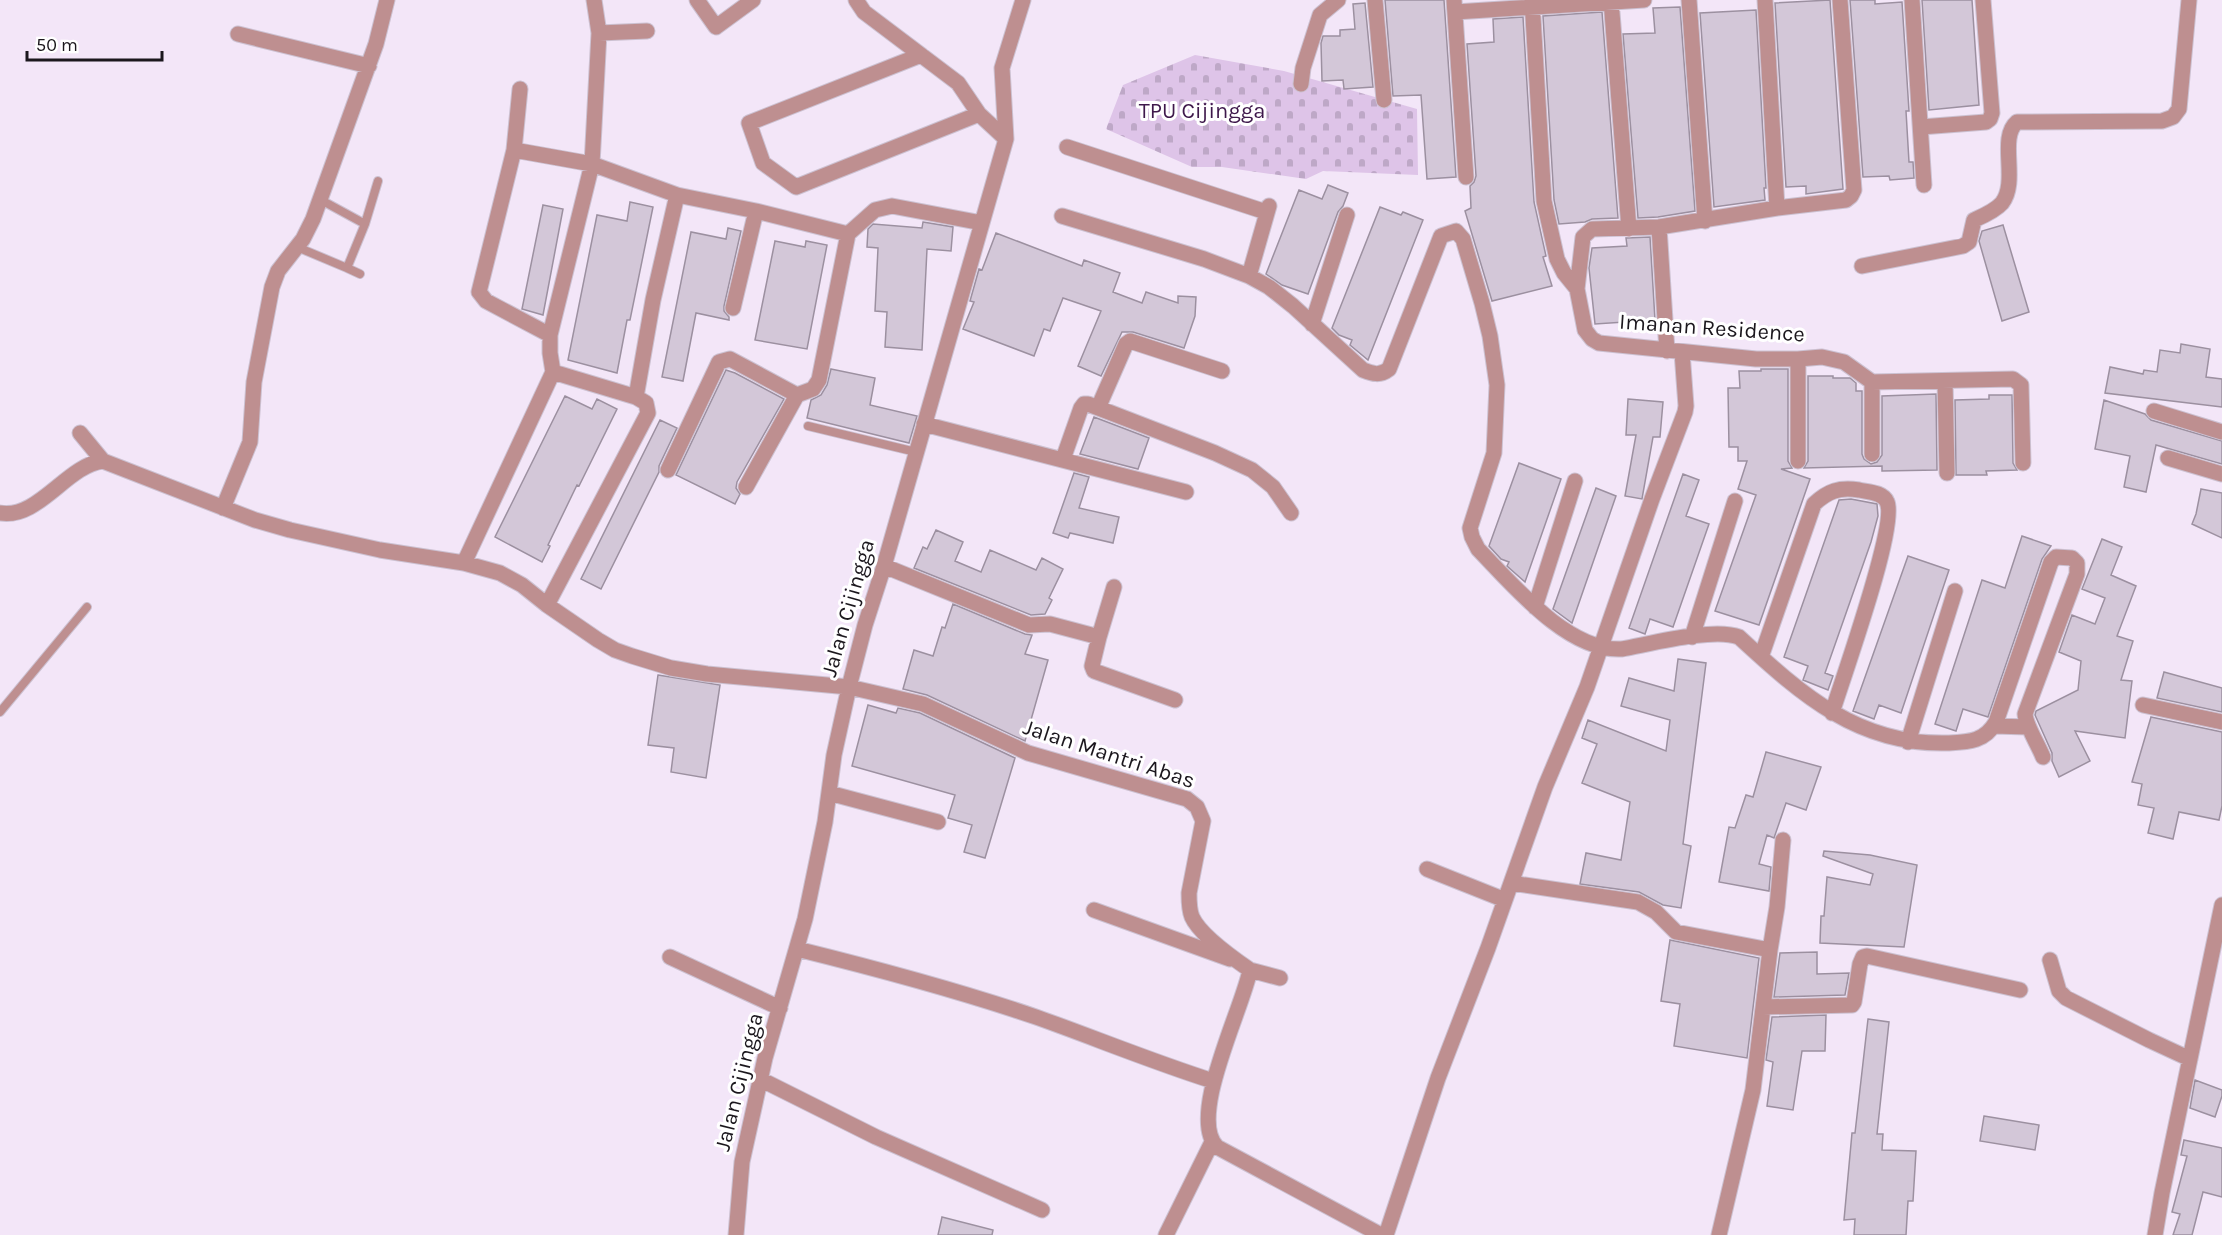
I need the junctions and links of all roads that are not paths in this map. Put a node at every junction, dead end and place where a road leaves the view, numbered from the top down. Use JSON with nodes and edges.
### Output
{"nodes":[{"id":1,"x":387,"y":0,"type":"edge"},
{"id":2,"x":594,"y":0,"type":"edge"},
{"id":3,"x":697,"y":0,"type":"edge"},
{"id":4,"x":753,"y":0,"type":"edge"},
{"id":5,"x":856,"y":0,"type":"edge"},
{"id":6,"x":1023,"y":0,"type":"edge"},
{"id":7,"x":1338,"y":0,"type":"edge"},
{"id":8,"x":1375,"y":0,"type":"edge"},
{"id":9,"x":1644,"y":0,"type":"edge"},
{"id":10,"x":1689,"y":0,"type":"edge"},
{"id":11,"x":1765,"y":0,"type":"edge"},
{"id":12,"x":1840,"y":0,"type":"edge"},
{"id":13,"x":1912,"y":0,"type":"edge"},
{"id":14,"x":1983,"y":0,"type":"edge"},
{"id":15,"x":2189,"y":0,"type":"edge"},
{"id":16,"x":1611,"y":1,"type":"edge"},
{"id":17,"x":1532,"y":3,"type":"edge"},
{"id":18,"x":1454,"y":6,"type":"edge"},
{"id":19,"x":647,"y":31,"type":"dead end"},
{"id":20,"x":599,"y":33,"type":"junction"},
{"id":21,"x":238,"y":34,"type":"dead end"},
{"id":22,"x":921,"y":55,"type":"junction"},
{"id":23,"x":369,"y":66,"type":"junction"},
{"id":24,"x":1301,"y":84,"type":"dead end"},
{"id":25,"x":520,"y":88,"type":"dead end"},
{"id":26,"x":1384,"y":100,"type":"dead end"},
{"id":27,"x":979,"y":114,"type":"junction"},
{"id":28,"x":1921,"y":127,"type":"junction"},
{"id":29,"x":1006,"y":139,"type":"junction"},
{"id":30,"x":1067,"y":147,"type":"dead end"},
{"id":31,"x":514,"y":150,"type":"junction"},
{"id":32,"x":592,"y":164,"type":"junction"},
{"id":33,"x":1466,"y":177,"type":"dead end"},
{"id":34,"x":378,"y":181,"type":"dead end"},
{"id":35,"x":1924,"y":185,"type":"dead end"},
{"id":36,"x":677,"y":195,"type":"junction"},
{"id":37,"x":321,"y":200,"type":"junction"},
{"id":38,"x":1777,"y":208,"type":"junction"},
{"id":39,"x":756,"y":211,"type":"junction"},
{"id":40,"x":1347,"y":215,"type":"dead end"},
{"id":41,"x":1062,"y":216,"type":"dead end"},
{"id":42,"x":1705,"y":221,"type":"junction"},
{"id":43,"x":982,"y":223,"type":"junction"},
{"id":44,"x":364,"y":224,"type":"junction"},
{"id":45,"x":1659,"y":227,"type":"junction"},
{"id":46,"x":1629,"y":229,"type":"junction"},
{"id":47,"x":848,"y":234,"type":"junction"},
{"id":48,"x":297,"y":247,"type":"junction"},
{"id":49,"x":1862,"y":266,"type":"dead end"},
{"id":50,"x":347,"y":268,"type":"junction"},
{"id":51,"x":360,"y":274,"type":"dead end"},
{"id":52,"x":1249,"y":276,"type":"junction"},
{"id":53,"x":1578,"y":289,"type":"junction"},
{"id":54,"x":733,"y":308,"type":"dead end"},
{"id":55,"x":1312,"y":324,"type":"junction"},
{"id":56,"x":550,"y":335,"type":"junction"},
{"id":57,"x":1675,"y":352,"type":"junction"},
{"id":58,"x":1798,"y":360,"type":"junction"},
{"id":59,"x":1222,"y":371,"type":"dead end"},
{"id":60,"x":553,"y":372,"type":"junction"},
{"id":61,"x":1945,"y":381,"type":"junction"},
{"id":62,"x":1872,"y":382,"type":"junction"},
{"id":63,"x":797,"y":395,"type":"junction"},
{"id":64,"x":636,"y":397,"type":"junction"},
{"id":65,"x":1098,"y":408,"type":"junction"},
{"id":66,"x":2154,"y":411,"type":"dead end"},
{"id":67,"x":924,"y":424,"type":"junction"},
{"id":68,"x":808,"y":426,"type":"dead end"},
{"id":69,"x":2222,"y":432,"type":"edge"},
{"id":70,"x":80,"y":433,"type":"dead end"},
{"id":71,"x":916,"y":452,"type":"junction"},
{"id":72,"x":1872,"y":454,"type":"dead end"},
{"id":73,"x":2168,"y":458,"type":"dead end"},
{"id":74,"x":1064,"y":459,"type":"junction"},
{"id":75,"x":103,"y":461,"type":"junction"},
{"id":76,"x":1798,"y":461,"type":"dead end"},
{"id":77,"x":2023,"y":463,"type":"dead end"},
{"id":78,"x":668,"y":470,"type":"dead end"},
{"id":79,"x":1947,"y":473,"type":"dead end"},
{"id":80,"x":2222,"y":474,"type":"edge"},
{"id":81,"x":1575,"y":480,"type":"dead end"},
{"id":82,"x":746,"y":487,"type":"dead end"},
{"id":83,"x":1186,"y":492,"type":"dead end"},
{"id":84,"x":1735,"y":501,"type":"dead end"},
{"id":85,"x":224,"y":508,"type":"junction"},
{"id":86,"x":0,"y":513,"type":"edge"},
{"id":87,"x":1291,"y":513,"type":"dead end"},
{"id":88,"x":464,"y":563,"type":"junction"},
{"id":89,"x":884,"y":566,"type":"junction"},
{"id":90,"x":1114,"y":587,"type":"dead end"},
{"id":91,"x":1955,"y":591,"type":"dead end"},
{"id":92,"x":547,"y":605,"type":"junction"},
{"id":93,"x":87,"y":607,"type":"dead end"},
{"id":94,"x":1535,"y":608,"type":"junction"},
{"id":95,"x":1099,"y":637,"type":"junction"},
{"id":96,"x":1692,"y":637,"type":"junction"},
{"id":97,"x":1602,"y":648,"type":"junction"},
{"id":98,"x":1761,"y":657,"type":"junction"},
{"id":99,"x":849,"y":687,"type":"junction"},
{"id":100,"x":1176,"y":700,"type":"dead end"},
{"id":101,"x":2143,"y":705,"type":"dead end"},
{"id":102,"x":0,"y":712,"type":"edge"},
{"id":103,"x":1832,"y":713,"type":"junction"},
{"id":104,"x":2222,"y":722,"type":"edge"},
{"id":105,"x":1994,"y":726,"type":"junction"},
{"id":106,"x":2028,"y":727,"type":"junction"},
{"id":107,"x":1908,"y":742,"type":"junction"},
{"id":108,"x":2043,"y":757,"type":"dead end"},
{"id":109,"x":829,"y":793,"type":"junction"},
{"id":110,"x":938,"y":822,"type":"dead end"},
{"id":111,"x":1783,"y":840,"type":"dead end"},
{"id":112,"x":1427,"y":869,"type":"dead end"},
{"id":113,"x":1511,"y":883,"type":"junction"},
{"id":114,"x":1505,"y":900,"type":"junction"},
{"id":115,"x":2222,"y":905,"type":"edge"},
{"id":116,"x":1094,"y":910,"type":"dead end"},
{"id":117,"x":798,"y":948,"type":"junction"},
{"id":118,"x":1770,"y":951,"type":"junction"},
{"id":119,"x":670,"y":957,"type":"dead end"},
{"id":120,"x":2050,"y":960,"type":"dead end"},
{"id":121,"x":1244,"y":965,"type":"junction"},
{"id":122,"x":1280,"y":978,"type":"dead end"},
{"id":123,"x":2020,"y":990,"type":"dead end"},
{"id":124,"x":1763,"y":1007,"type":"junction"},
{"id":125,"x":780,"y":1008,"type":"junction"},
{"id":126,"x":2190,"y":1059,"type":"junction"},
{"id":127,"x":760,"y":1079,"type":"junction"},
{"id":128,"x":1213,"y":1081,"type":"junction"},
{"id":129,"x":1212,"y":1142,"type":"junction"},
{"id":130,"x":1042,"y":1210,"type":"dead end"},
{"id":131,"x":736,"y":1235,"type":"edge"},
{"id":132,"x":1166,"y":1235,"type":"edge"},
{"id":133,"x":1384,"y":1235,"type":"edge"},
{"id":134,"x":1719,"y":1235,"type":"edge"},
{"id":135,"x":2155,"y":1235,"type":"edge"}],
"edges":[{"from":1,"to":23,"type":"street"},
{"from":2,"to":20,"type":"street"},
{"from":3,"to":4,"type":"street"},
{"from":5,"to":22,"type":"street"},
{"from":6,"to":29,"type":"street","name":"Jalan Cijingga"},
{"from":7,"to":24,"type":"street"},
{"from":8,"to":26,"type":"street"},
{"from":9,"to":16,"type":"street"},
{"from":10,"to":42,"type":"street"},
{"from":11,"to":38,"type":"street"},
{"from":12,"to":38,"type":"street"},
{"from":13,"to":28,"type":"street"},
{"from":14,"to":28,"type":"street"},
{"from":15,"to":49,"type":"street"},
{"from":16,"to":17,"type":"street"},
{"from":16,"to":46,"type":"street"},
{"from":17,"to":18,"type":"street"},
{"from":17,"to":53,"type":"street","name":"Imanan Residence"},
{"from":18,"to":33,"type":"street"},
{"from":19,"to":20,"type":"street"},
{"from":20,"to":32,"type":"street"},
{"from":21,"to":23,"type":"street"},
{"from":22,"to":27,"type":"street"},
{"from":22,"to":27,"type":"street"},
{"from":23,"to":37,"type":"street"},
{"from":25,"to":31,"type":"street"},
{"from":27,"to":29,"type":"street"},
{"from":28,"to":35,"type":"street"},
{"from":29,"to":43,"type":"street","name":"Jalan Cijingga"},
{"from":30,"to":52,"type":"street"},
{"from":31,"to":32,"type":"street"},
{"from":31,"to":56,"type":"street"},
{"from":32,"to":36,"type":"street"},
{"from":32,"to":56,"type":"street"},
{"from":34,"to":44,"type":"lane"},
{"from":36,"to":39,"type":"street"},
{"from":36,"to":64,"type":"street"},
{"from":37,"to":44,"type":"lane"},
{"from":37,"to":48,"type":"street"},
{"from":38,"to":42,"type":"street"},
{"from":39,"to":47,"type":"street"},
{"from":39,"to":54,"type":"street"},
{"from":40,"to":55,"type":"street"},
{"from":41,"to":52,"type":"street"},
{"from":42,"to":45,"type":"street"},
{"from":43,"to":47,"type":"street"},
{"from":43,"to":67,"type":"street","name":"Jalan Cijingga"},
{"from":44,"to":50,"type":"lane"},
{"from":45,"to":46,"type":"street"},
{"from":45,"to":57,"type":"street"},
{"from":46,"to":53,"type":"street"},
{"from":47,"to":63,"type":"street"},
{"from":48,"to":50,"type":"lane"},
{"from":48,"to":85,"type":"street"},
{"from":50,"to":51,"type":"lane"},
{"from":52,"to":55,"type":"street"},
{"from":53,"to":57,"type":"street","name":"Imanan Residence"},
{"from":55,"to":94,"type":"street"},
{"from":56,"to":60,"type":"street"},
{"from":57,"to":58,"type":"street","name":"Imanan Residence"},
{"from":57,"to":97,"type":"street"},
{"from":58,"to":62,"type":"street","name":"Imanan Residence"},
{"from":58,"to":76,"type":"street"},
{"from":59,"to":65,"type":"street"},
{"from":60,"to":64,"type":"street"},
{"from":60,"to":88,"type":"street"},
{"from":61,"to":62,"type":"street"},
{"from":61,"to":77,"type":"street"},
{"from":61,"to":79,"type":"street"},
{"from":62,"to":72,"type":"street"},
{"from":63,"to":78,"type":"street"},
{"from":63,"to":82,"type":"street"},
{"from":64,"to":92,"type":"street"},
{"from":65,"to":74,"type":"street"},
{"from":65,"to":87,"type":"street"},
{"from":66,"to":69,"type":"street"},
{"from":67,"to":71,"type":"street","name":"Jalan Cijingga"},
{"from":67,"to":74,"type":"street"},
{"from":68,"to":71,"type":"lane"},
{"from":70,"to":75,"type":"street"},
{"from":71,"to":89,"type":"street","name":"Jalan Cijingga"},
{"from":73,"to":80,"type":"street"},
{"from":74,"to":83,"type":"street"},
{"from":75,"to":85,"type":"street"},
{"from":75,"to":86,"type":"street"},
{"from":81,"to":94,"type":"street"},
{"from":84,"to":96,"type":"street"},
{"from":85,"to":88,"type":"street"},
{"from":88,"to":92,"type":"street"},
{"from":89,"to":95,"type":"street"},
{"from":89,"to":99,"type":"street","name":"Jalan Cijingga"},
{"from":90,"to":95,"type":"street"},
{"from":91,"to":107,"type":"street"},
{"from":92,"to":99,"type":"street"},
{"from":93,"to":102,"type":"lane"},
{"from":94,"to":97,"type":"street"},
{"from":95,"to":100,"type":"street"},
{"from":96,"to":97,"type":"street"},
{"from":96,"to":98,"type":"street"},
{"from":97,"to":113,"type":"street"},
{"from":98,"to":103,"type":"street"},
{"from":98,"to":103,"type":"street"},
{"from":99,"to":109,"type":"street","name":"Jalan Cijingga"},
{"from":99,"to":121,"type":"street","name":"Jalan Mantri Abas"},
{"from":101,"to":104,"type":"street"},
{"from":103,"to":107,"type":"street"},
{"from":105,"to":106,"type":"street"},
{"from":105,"to":106,"type":"street"},
{"from":105,"to":107,"type":"street"},
{"from":106,"to":108,"type":"street"},
{"from":109,"to":110,"type":"street"},
{"from":109,"to":117,"type":"street","name":"Jalan Cijingga"},
{"from":111,"to":118,"type":"street"},
{"from":112,"to":114,"type":"street"},
{"from":113,"to":114,"type":"street"},
{"from":113,"to":118,"type":"street"},
{"from":114,"to":133,"type":"street"},
{"from":115,"to":126,"type":"street"},
{"from":116,"to":121,"type":"street"},
{"from":117,"to":125,"type":"street","name":"Jalan Cijingga"},
{"from":117,"to":128,"type":"street"},
{"from":118,"to":124,"type":"street"},
{"from":119,"to":125,"type":"street"},
{"from":120,"to":126,"type":"street"},
{"from":121,"to":122,"type":"street"},
{"from":121,"to":128,"type":"street"},
{"from":123,"to":124,"type":"street"},
{"from":124,"to":134,"type":"street"},
{"from":125,"to":127,"type":"street","name":"Jalan Cijingga"},
{"from":126,"to":135,"type":"street"},
{"from":127,"to":130,"type":"street"},
{"from":127,"to":131,"type":"street","name":"Jalan Cijingga"},
{"from":128,"to":129,"type":"street"},
{"from":129,"to":132,"type":"street"},
{"from":129,"to":133,"type":"street"}]}
